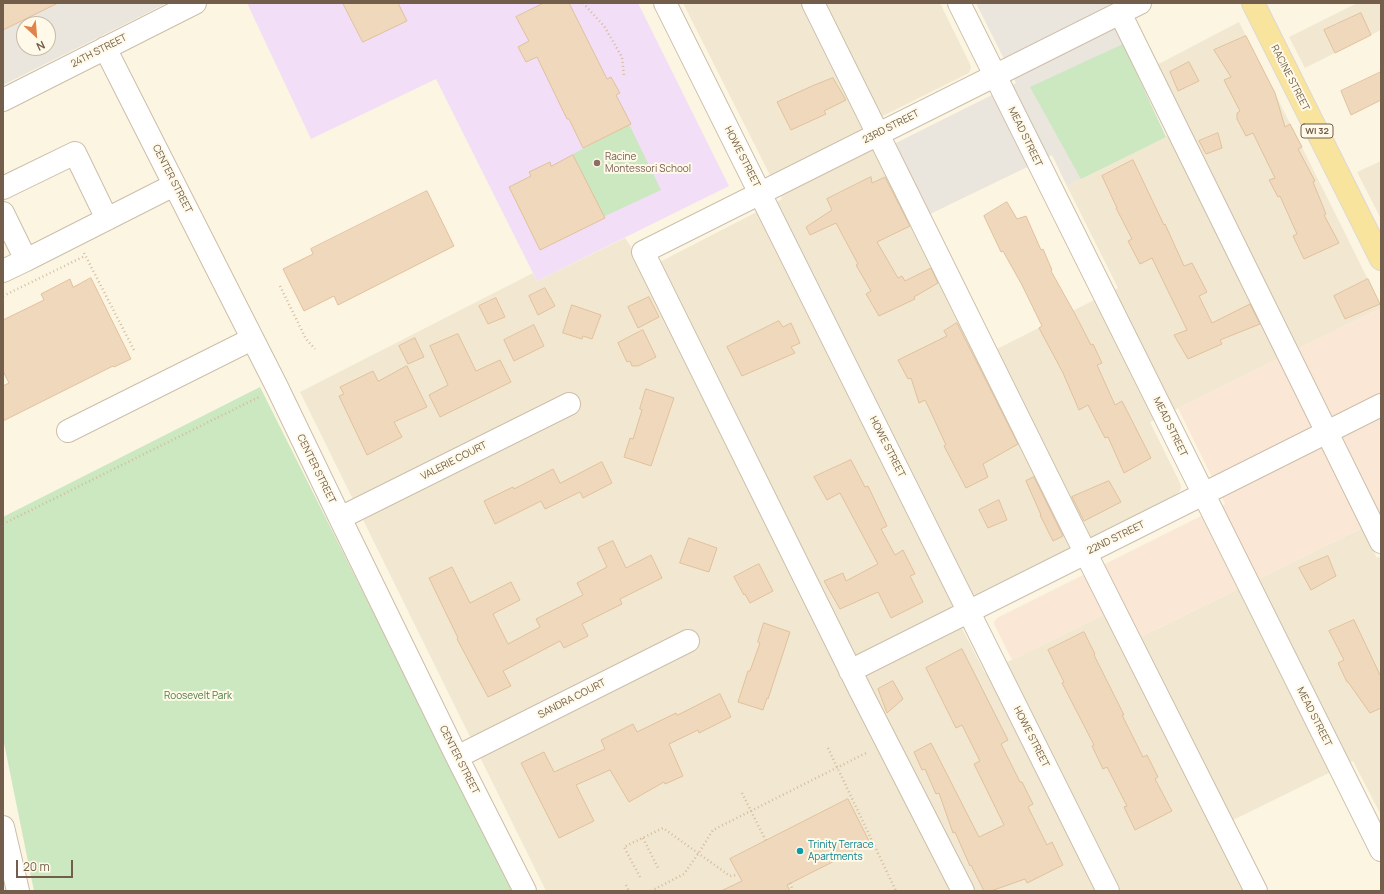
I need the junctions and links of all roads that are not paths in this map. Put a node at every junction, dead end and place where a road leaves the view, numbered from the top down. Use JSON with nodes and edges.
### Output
{"nodes":[{"id":1,"x":195,"y":3,"type":"edge"},
{"id":2,"x":665,"y":3,"type":"edge"},
{"id":3,"x":814,"y":3,"type":"edge"},
{"id":4,"x":959,"y":3,"type":"edge"},
{"id":5,"x":1140,"y":3,"type":"edge"},
{"id":6,"x":1253,"y":3,"type":"edge"},
{"id":7,"x":1120,"y":13,"type":"junction"},
{"id":8,"x":105,"y":48,"type":"junction"},
{"id":9,"x":995,"y":76,"type":"junction"},
{"id":10,"x":3,"y":100,"type":"edge"},
{"id":11,"x":878,"y":134,"type":"junction"},
{"id":12,"x":174,"y":185,"type":"junction"},
{"id":13,"x":3,"y":188,"type":"edge"},
{"id":14,"x":760,"y":193,"type":"junction"},
{"id":15,"x":3,"y":213,"type":"edge"},
{"id":16,"x":107,"y":219,"type":"junction"},
{"id":17,"x":26,"y":260,"type":"junction"},
{"id":18,"x":1381,"y":260,"type":"edge"},
{"id":19,"x":3,"y":271,"type":"edge"},
{"id":20,"x":252,"y":339,"type":"junction"},
{"id":21,"x":568,"y":404,"type":"dead end"},
{"id":22,"x":1381,"y":405,"type":"edge"},
{"id":23,"x":68,"y":431,"type":"dead end"},
{"id":24,"x":1328,"y":432,"type":"junction"},
{"id":25,"x":1203,"y":494,"type":"junction"},
{"id":26,"x":340,"y":518,"type":"junction"},
{"id":27,"x":1381,"y":542,"type":"edge"},
{"id":28,"x":1086,"y":553,"type":"junction"},
{"id":29,"x":969,"y":612,"type":"junction"},
{"id":30,"x":688,"y":641,"type":"dead end"},
{"id":31,"x":850,"y":670,"type":"junction"},
{"id":32,"x":457,"y":757,"type":"junction"},
{"id":33,"x":3,"y":827,"type":"edge"},
{"id":34,"x":1381,"y":850,"type":"edge"},
{"id":35,"x":18,"y":891,"type":"edge"},
{"id":36,"x":526,"y":891,"type":"edge"},
{"id":37,"x":963,"y":891,"type":"edge"},
{"id":38,"x":1108,"y":891,"type":"edge"},
{"id":39,"x":1256,"y":891,"type":"edge"}],
"edges":[{"from":1,"to":8,"type":"street","name":"24TH STREET"},
{"from":2,"to":14,"type":"street","name":"HOWE STREET"},
{"from":3,"to":11,"type":"street"},
{"from":4,"to":9,"type":"street","name":"MEAD STREET"},
{"from":5,"to":7,"type":"street","name":"23RD STREET"},
{"from":6,"to":18,"type":"main road","name":"RACINE STREET","number":"WI 32"},
{"from":7,"to":9,"type":"street","name":"23RD STREET"},
{"from":7,"to":24,"type":"street"},
{"from":8,"to":10,"type":"street","name":"24TH STREET"},
{"from":8,"to":12,"type":"street","name":"CENTER STREET"},
{"from":9,"to":11,"type":"street","name":"23RD STREET"},
{"from":9,"to":25,"type":"street","name":"MEAD STREET"},
{"from":11,"to":14,"type":"street","name":"23RD STREET"},
{"from":11,"to":28,"type":"street"},
{"from":12,"to":16,"type":"street"},
{"from":12,"to":20,"type":"street","name":"CENTER STREET"},
{"from":13,"to":16,"type":"street"},
{"from":14,"to":29,"type":"street","name":"HOWE STREET"},
{"from":14,"to":31,"type":"street","name":"23RD STREET"},
{"from":15,"to":17,"type":"street"},
{"from":16,"to":17,"type":"street"},
{"from":17,"to":19,"type":"street"},
{"from":20,"to":23,"type":"street"},
{"from":20,"to":26,"type":"street","name":"CENTER STREET"},
{"from":21,"to":26,"type":"street","name":"VALERIE COURT"},
{"from":22,"to":24,"type":"street","name":"22ND STREET"},
{"from":24,"to":25,"type":"street","name":"22ND STREET"},
{"from":24,"to":27,"type":"street"},
{"from":25,"to":28,"type":"street","name":"22ND STREET"},
{"from":25,"to":34,"type":"street","name":"MEAD STREET"},
{"from":26,"to":32,"type":"street","name":"CENTER STREET"},
{"from":28,"to":29,"type":"street","name":"22ND STREET"},
{"from":28,"to":39,"type":"street"},
{"from":29,"to":31,"type":"street","name":"22ND STREET"},
{"from":29,"to":38,"type":"street","name":"HOWE STREET"},
{"from":30,"to":32,"type":"street","name":"SANDRA COURT"},
{"from":31,"to":37,"type":"street"},
{"from":32,"to":36,"type":"street","name":"CENTER STREET"},
{"from":33,"to":35,"type":"street"}]}
